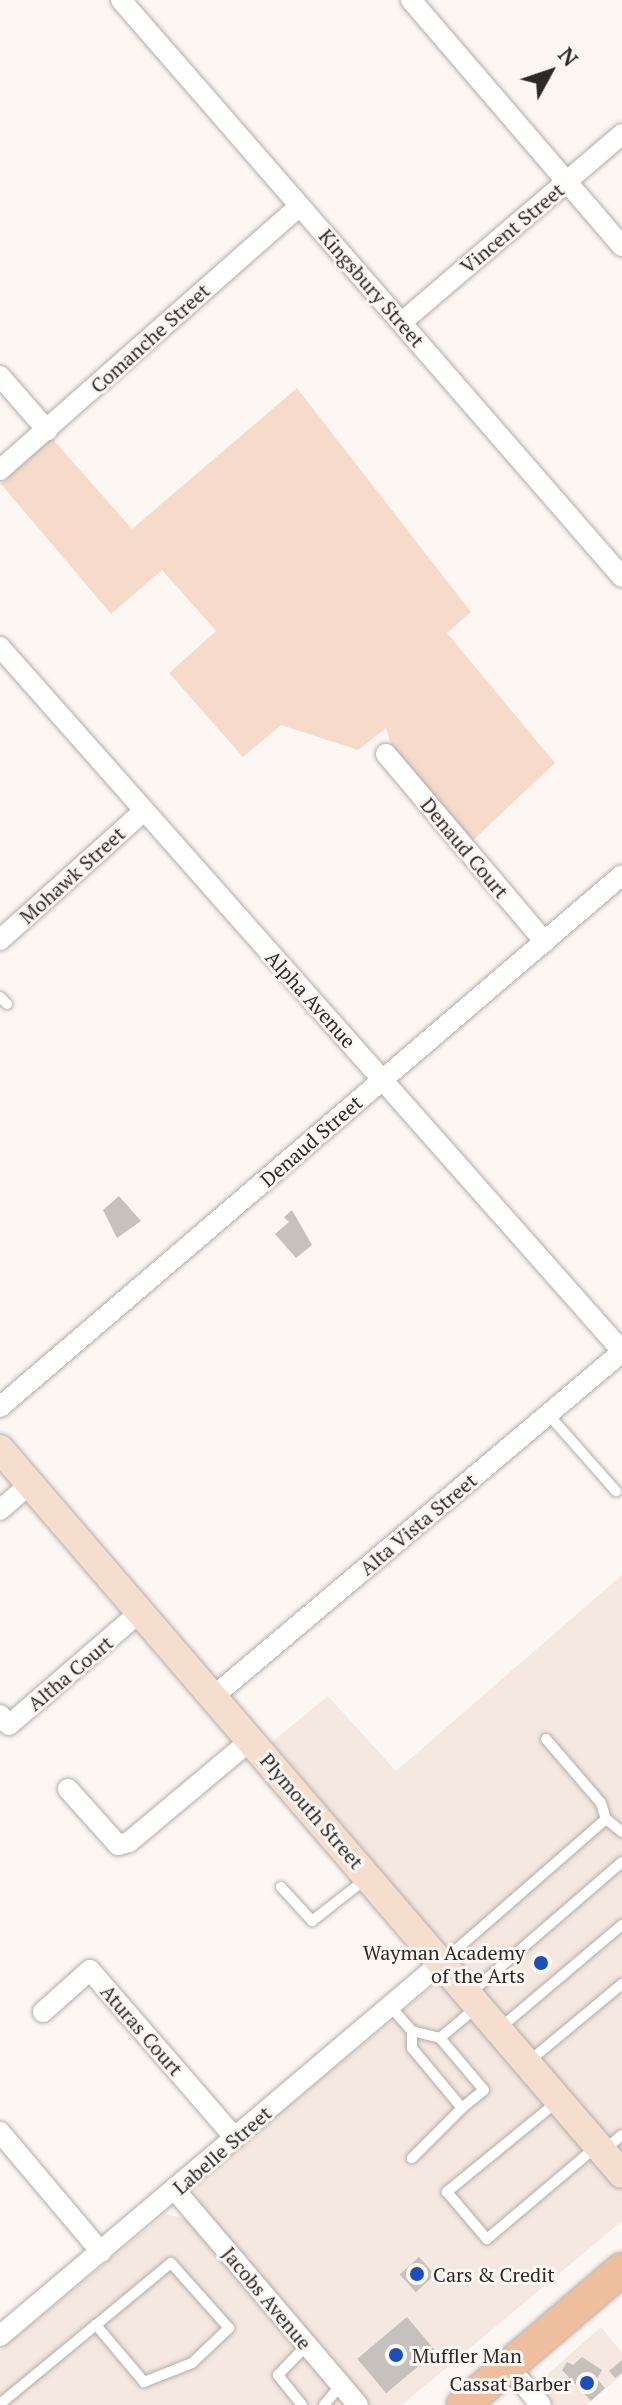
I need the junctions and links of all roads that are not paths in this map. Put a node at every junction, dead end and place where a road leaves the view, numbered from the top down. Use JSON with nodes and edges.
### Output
{"nodes":[{"id":1,"x":121,"y":0,"type":"edge"},
{"id":2,"x":411,"y":0,"type":"edge"},
{"id":3,"x":622,"y":134,"type":"edge"},
{"id":4,"x":567,"y":181,"type":"junction"},
{"id":5,"x":299,"y":206,"type":"junction"},
{"id":6,"x":622,"y":246,"type":"edge"},
{"id":7,"x":402,"y":322,"type":"junction"},
{"id":8,"x":0,"y":376,"type":"edge"},
{"id":9,"x":47,"y":430,"type":"junction"},
{"id":10,"x":0,"y":470,"type":"edge"},
{"id":11,"x":622,"y":577,"type":"edge"},
{"id":12,"x":0,"y":647,"type":"edge"},
{"id":13,"x":386,"y":754,"type":"dead end"},
{"id":14,"x":144,"y":811,"type":"junction"},
{"id":15,"x":622,"y":875,"type":"edge"},
{"id":16,"x":0,"y":940,"type":"edge"},
{"id":17,"x":545,"y":942,"type":"junction"},
{"id":18,"x":383,"y":1079,"type":"junction"},
{"id":19,"x":622,"y":1351,"type":"edge"},
{"id":20,"x":0,"y":1407,"type":"edge"},
{"id":21,"x":548,"y":1414,"type":"junction"},
{"id":22,"x":0,"y":1449,"type":"edge"},
{"id":23,"x":30,"y":1484,"type":"junction"},
{"id":24,"x":616,"y":1491,"type":"dead end"},
{"id":25,"x":0,"y":1510,"type":"edge"},
{"id":26,"x":140,"y":1612,"type":"junction"},
{"id":27,"x":214,"y":1696,"type":"junction"},
{"id":28,"x":0,"y":1715,"type":"edge"},
{"id":29,"x":546,"y":1739,"type":"dead end"},
{"id":30,"x":251,"y":1740,"type":"junction"},
{"id":31,"x":68,"y":1789,"type":"dead end"},
{"id":32,"x":606,"y":1819,"type":"junction"},
{"id":33,"x":622,"y":1832,"type":"edge"},
{"id":34,"x":622,"y":1862,"type":"edge"},
{"id":35,"x":369,"y":1877,"type":"junction"},
{"id":36,"x":281,"y":1887,"type":"dead end"},
{"id":37,"x":622,"y":1925,"type":"edge"},
{"id":38,"x":442,"y":1962,"type":"junction"},
{"id":39,"x":622,"y":1984,"type":"edge"},
{"id":40,"x":474,"y":2000,"type":"junction"},
{"id":41,"x":391,"y":2007,"type":"junction"},
{"id":42,"x":43,"y":2012,"type":"dead end"},
{"id":43,"x":499,"y":2029,"type":"junction"},
{"id":44,"x":412,"y":2031,"type":"junction"},
{"id":45,"x":440,"y":2038,"type":"junction"},
{"id":46,"x":527,"y":2063,"type":"junction"},
{"id":47,"x":559,"y":2100,"type":"junction"},
{"id":48,"x":462,"y":2108,"type":"junction"},
{"id":49,"x":0,"y":2132,"type":"edge"},
{"id":50,"x":235,"y":2138,"type":"junction"},
{"id":51,"x":608,"y":2144,"type":"edge"},
{"id":52,"x":412,"y":2158,"type":"dead end"},
{"id":53,"x":622,"y":2174,"type":"edge"},
{"id":54,"x":175,"y":2190,"type":"junction"},
{"id":55,"x":101,"y":2252,"type":"junction"},
{"id":56,"x":622,"y":2269,"type":"edge"},
{"id":57,"x":96,"y":2325,"type":"junction"},
{"id":58,"x":0,"y":2336,"type":"edge"},
{"id":59,"x":307,"y":2345,"type":"junction"},
{"id":60,"x":508,"y":2366,"type":"junction"},
{"id":61,"x":341,"y":2385,"type":"junction"},
{"id":62,"x":0,"y":2404,"type":"edge"},
{"id":63,"x":302,"y":2405,"type":"edge"},
{"id":64,"x":324,"y":2405,"type":"edge"},
{"id":65,"x":358,"y":2405,"type":"edge"},
{"id":66,"x":463,"y":2405,"type":"edge"},
{"id":67,"x":541,"y":2405,"type":"edge"}],
"edges":[{"from":1,"to":5,"type":"street","name":"Kingsbury Street"},
{"from":2,"to":4,"type":"street"},
{"from":3,"to":4,"type":"street","name":"Vincent Street"},
{"from":4,"to":6,"type":"street"},
{"from":4,"to":7,"type":"street","name":"Vincent Street"},
{"from":5,"to":7,"type":"street","name":"Kingsbury Street"},
{"from":5,"to":9,"type":"street","name":"Comanche Street"},
{"from":7,"to":11,"type":"street","name":"Kingsbury Street"},
{"from":8,"to":9,"type":"street"},
{"from":9,"to":10,"type":"street","name":"Comanche Street"},
{"from":12,"to":14,"type":"street","name":"Alpha Avenue"},
{"from":13,"to":17,"type":"street","name":"Denaud Court"},
{"from":14,"to":16,"type":"street","name":"Mohawk Street"},
{"from":14,"to":18,"type":"street","name":"Alpha Avenue"},
{"from":15,"to":17,"type":"street","name":"Denaud Street"},
{"from":17,"to":18,"type":"street","name":"Denaud Street"},
{"from":18,"to":19,"type":"street","name":"Alpha Avenue"},
{"from":18,"to":20,"type":"street","name":"Denaud Street"},
{"from":19,"to":21,"type":"street","name":"Alta Vista Street"},
{"from":21,"to":24,"type":"lane"},
{"from":21,"to":27,"type":"street","name":"Alta Vista Street"},
{"from":22,"to":23,"type":"street","name":"Plymouth Street"},
{"from":23,"to":25,"type":"street"},
{"from":23,"to":26,"type":"street","name":"Plymouth Street"},
{"from":26,"to":27,"type":"street","name":"Plymouth Street"},
{"from":26,"to":28,"type":"street","name":"Altha Court"},
{"from":27,"to":30,"type":"street","name":"Plymouth Street"},
{"from":29,"to":32,"type":"lane"},
{"from":30,"to":31,"type":"street"},
{"from":30,"to":35,"type":"street","name":"Plymouth Street"},
{"from":32,"to":33,"type":"lane"},
{"from":32,"to":38,"type":"lane"},
{"from":34,"to":40,"type":"lane"},
{"from":35,"to":36,"type":"lane"},
{"from":35,"to":38,"type":"street","name":"Plymouth Street"},
{"from":37,"to":43,"type":"lane"},
{"from":38,"to":40,"type":"street","name":"Plymouth Street"},
{"from":38,"to":41,"type":"street","name":"Labelle Street"},
{"from":39,"to":46,"type":"lane"},
{"from":40,"to":43,"type":"street","name":"Plymouth Street"},
{"from":40,"to":45,"type":"lane"},
{"from":41,"to":44,"type":"lane"},
{"from":41,"to":50,"type":"street","name":"Labelle Street"},
{"from":42,"to":50,"type":"street","name":"Aturas Court"},
{"from":43,"to":46,"type":"street","name":"Plymouth Street"},
{"from":44,"to":45,"type":"lane"},
{"from":44,"to":48,"type":"lane"},
{"from":45,"to":48,"type":"lane"},
{"from":46,"to":47,"type":"street","name":"Plymouth Street"},
{"from":47,"to":51,"type":"street","name":"Plymouth Street"},
{"from":47,"to":51,"type":"lane"},
{"from":48,"to":52,"type":"lane"},
{"from":49,"to":55,"type":"street"},
{"from":50,"to":54,"type":"street","name":"Labelle Street"},
{"from":51,"to":53,"type":"street","name":"Plymouth Street"},
{"from":54,"to":55,"type":"street","name":"Labelle Street"},
{"from":54,"to":59,"type":"street","name":"Jacobs Avenue"},
{"from":55,"to":58,"type":"street","name":"Labelle Street"},
{"from":56,"to":60,"type":"main road"},
{"from":57,"to":57,"type":"lane"},
{"from":57,"to":62,"type":"lane"},
{"from":59,"to":61,"type":"street","name":"Jacobs Avenue"},
{"from":59,"to":63,"type":"lane"},
{"from":60,"to":66,"type":"main road"},
{"from":60,"to":67,"type":"street"},
{"from":61,"to":64,"type":"lane"},
{"from":61,"to":65,"type":"street","name":"Jacobs Avenue"}]}
